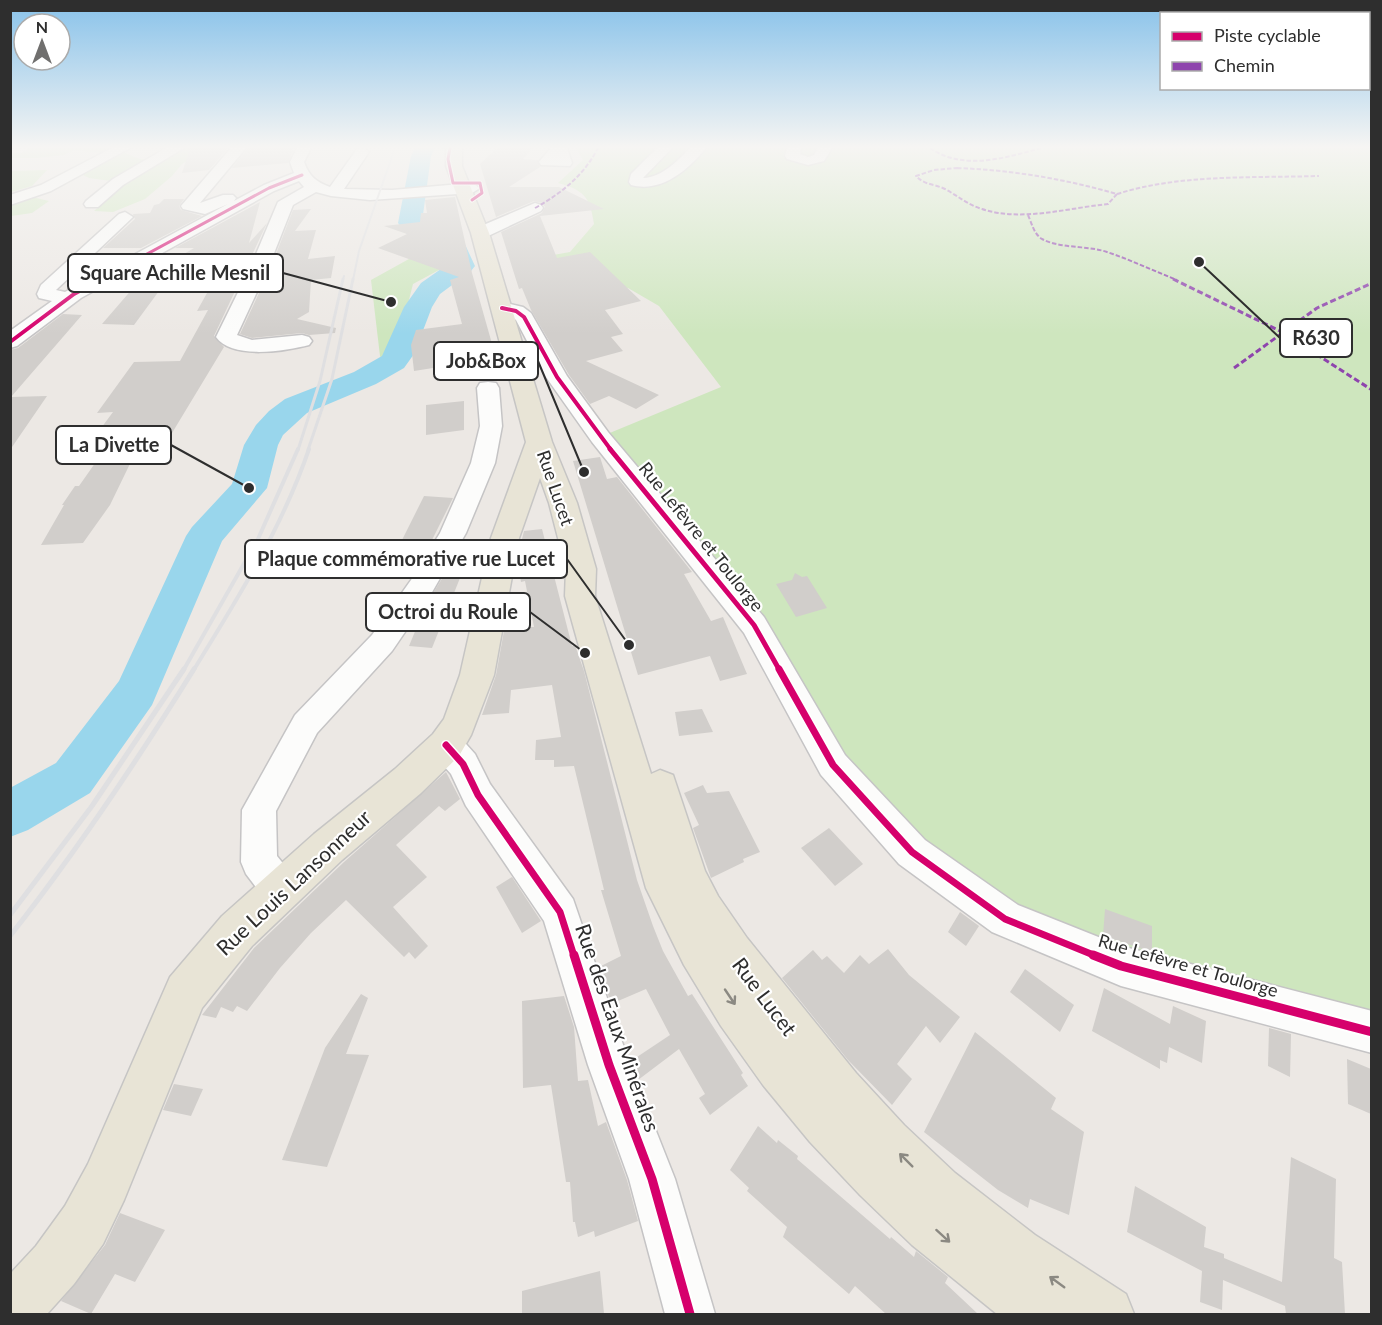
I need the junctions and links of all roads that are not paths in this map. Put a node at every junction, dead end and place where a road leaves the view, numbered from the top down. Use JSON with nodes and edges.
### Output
{"nodes":[{"id":1,"x":231,"y":210,"type":"edge"},
{"id":2,"x":283,"y":210,"type":"edge"},
{"id":3,"x":473,"y":210,"type":"edge"},
{"id":4,"x":531,"y":210,"type":"edge"},
{"id":5,"x":125,"y":217,"type":"dead end"},
{"id":6,"x":480,"y":233,"type":"junction"},
{"id":7,"x":68,"y":298,"type":"junction"},
{"id":8,"x":502,"y":308,"type":"junction"},
{"id":9,"x":302,"y":341,"type":"dead end"},
{"id":10,"x":10,"y":342,"type":"edge"},
{"id":11,"x":488,"y":388,"type":"dead end"},
{"id":12,"x":539,"y":442,"type":"junction"},
{"id":13,"x":581,"y":570,"type":"junction"},
{"id":14,"x":446,"y":745,"type":"junction"},
{"id":15,"x":281,"y":890,"type":"junction"},
{"id":16,"x":1371,"y":1032,"type":"edge"},
{"id":17,"x":11,"y":1314,"type":"edge"},
{"id":18,"x":690,"y":1314,"type":"edge"},
{"id":19,"x":1041,"y":1314,"type":"edge"},
{"id":20,"x":1106,"y":1314,"type":"edge"}],
"edges":[{"from":1,"to":7,"type":"street"},
{"from":2,"to":9,"type":"street"},
{"from":3,"to":6,"type":"main road","name":"Rue Lucet"},
{"from":4,"to":6,"type":"street"},
{"from":5,"to":7,"type":"street"},
{"from":6,"to":8,"type":"main road","name":"Rue Lucet"},
{"from":7,"to":10,"type":"street"},
{"from":8,"to":12,"type":"main road","name":"Rue Lucet"},
{"from":8,"to":16,"type":"street","name":"Rue Lefèvre et Toulorge"},
{"from":11,"to":15,"type":"street"},
{"from":12,"to":13,"type":"main road","name":"Rue Lucet"},
{"from":12,"to":14,"type":"main road","name":"Rue Louis Lansonneur"},
{"from":13,"to":19,"type":"main road","name":"Rue Lucet","one_way":true},
{"from":20,"to":13,"type":"main road","name":"Rue Lucet","one_way":true},
{"from":14,"to":15,"type":"main road","name":"Rue Louis Lansonneur"},
{"from":14,"to":18,"type":"street","name":"Rue des Eaux Minérales"},
{"from":15,"to":17,"type":"main road","name":"Rue Louis Lansonneur"}]}
